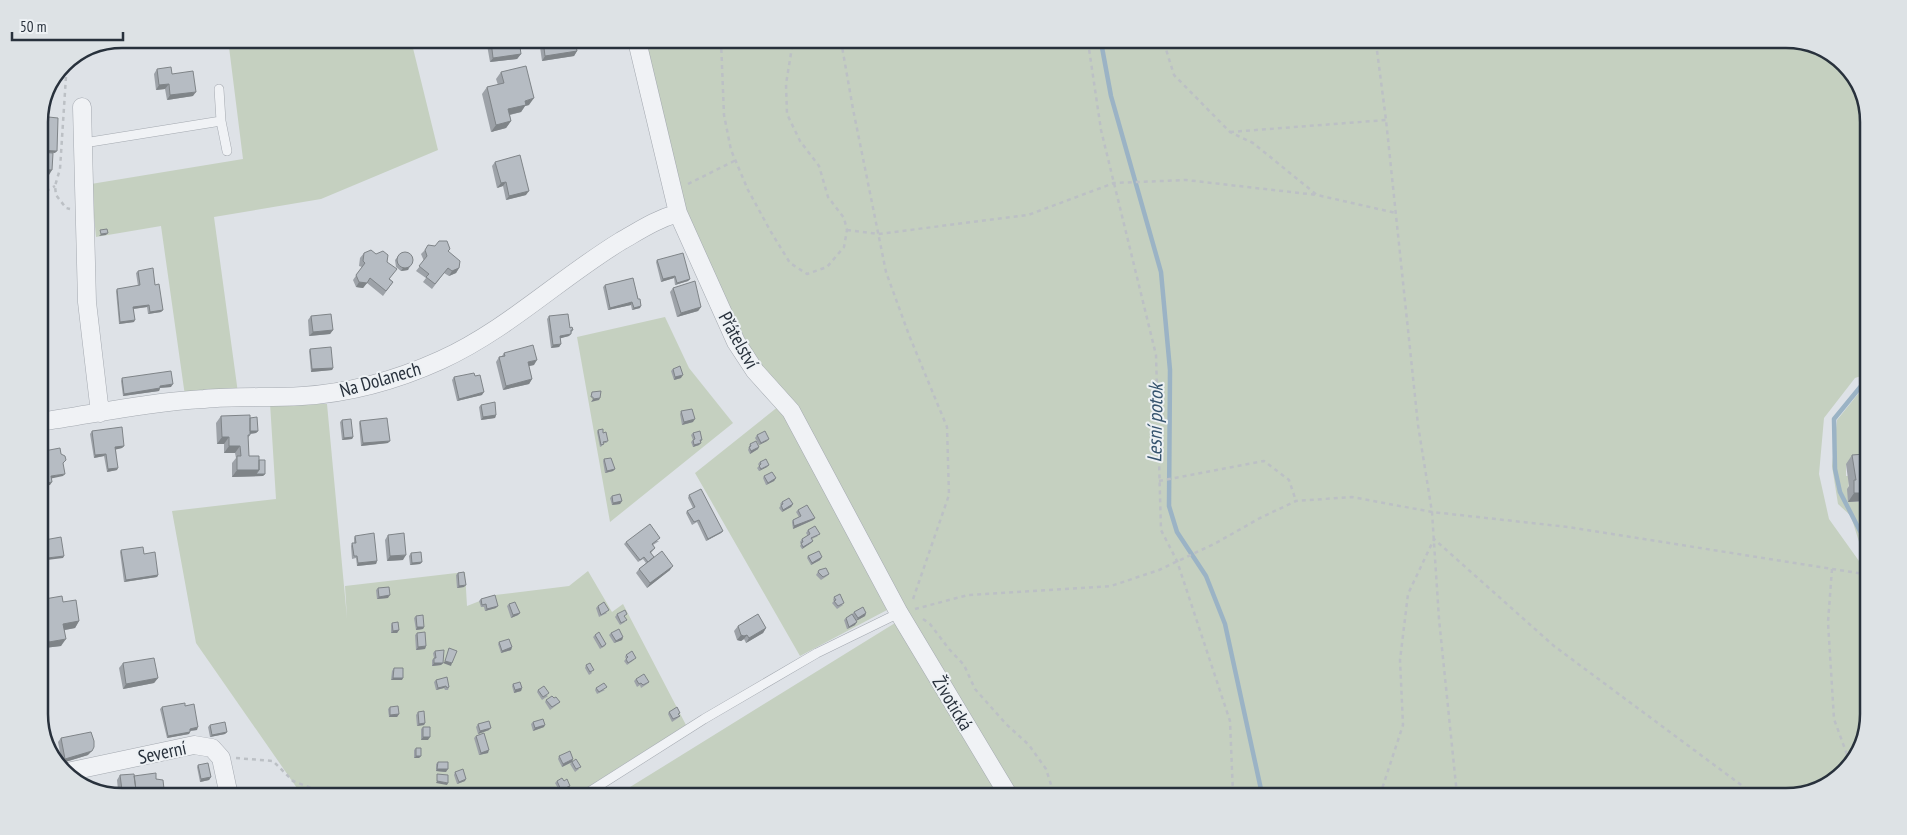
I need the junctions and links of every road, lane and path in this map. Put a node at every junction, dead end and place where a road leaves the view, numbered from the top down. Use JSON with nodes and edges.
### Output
{"nodes":[{"id":1,"x":639,"y":48,"type":"edge"},
{"id":2,"x":722,"y":48,"type":"edge"},
{"id":3,"x":792,"y":48,"type":"edge"},
{"id":4,"x":842,"y":48,"type":"edge"},
{"id":5,"x":1089,"y":48,"type":"edge"},
{"id":6,"x":1166,"y":48,"type":"edge"},
{"id":7,"x":1377,"y":48,"type":"edge"},
{"id":8,"x":66,"y":72,"type":"edge"},
{"id":9,"x":219,"y":89,"type":"dead end"},
{"id":10,"x":82,"y":108,"type":"dead end"},
{"id":11,"x":1386,"y":120,"type":"junction"},
{"id":12,"x":221,"y":121,"type":"junction"},
{"id":13,"x":1230,"y":132,"type":"junction"},
{"id":14,"x":84,"y":143,"type":"junction"},
{"id":15,"x":227,"y":151,"type":"dead end"},
{"id":16,"x":736,"y":160,"type":"junction"},
{"id":17,"x":1114,"y":183,"type":"junction"},
{"id":18,"x":55,"y":186,"type":"junction"},
{"id":19,"x":48,"y":190,"type":"edge"},
{"id":20,"x":673,"y":192,"type":"junction"},
{"id":21,"x":1317,"y":195,"type":"junction"},
{"id":22,"x":84,"y":210,"type":"junction"},
{"id":23,"x":678,"y":213,"type":"junction"},
{"id":24,"x":1396,"y":213,"type":"junction"},
{"id":25,"x":847,"y":230,"type":"junction"},
{"id":26,"x":878,"y":234,"type":"junction"},
{"id":27,"x":100,"y":413,"type":"junction"},
{"id":28,"x":48,"y":421,"type":"edge"},
{"id":29,"x":1159,"y":481,"type":"junction"},
{"id":30,"x":1296,"y":501,"type":"junction"},
{"id":31,"x":1432,"y":512,"type":"junction"},
{"id":32,"x":1434,"y":539,"type":"junction"},
{"id":33,"x":1177,"y":561,"type":"junction"},
{"id":34,"x":1832,"y":569,"type":"junction"},
{"id":35,"x":1860,"y":573,"type":"edge"},
{"id":36,"x":907,"y":614,"type":"junction"},
{"id":37,"x":1847,"y":754,"type":"edge"},
{"id":38,"x":222,"y":758,"type":"junction"},
{"id":39,"x":74,"y":770,"type":"edge"},
{"id":40,"x":228,"y":788,"type":"edge"},
{"id":41,"x":311,"y":788,"type":"edge"},
{"id":42,"x":595,"y":788,"type":"edge"},
{"id":43,"x":1004,"y":788,"type":"edge"},
{"id":44,"x":1052,"y":788,"type":"edge"},
{"id":45,"x":1233,"y":788,"type":"edge"},
{"id":46,"x":1382,"y":788,"type":"edge"},
{"id":47,"x":1455,"y":788,"type":"edge"},
{"id":48,"x":1745,"y":788,"type":"edge"}],
"edges":[{"from":1,"to":20,"type":"street","name":"Přátelství"},
{"from":2,"to":16,"type":"path"},
{"from":3,"to":25,"type":"path"},
{"from":4,"to":26,"type":"path"},
{"from":5,"to":17,"type":"path"},
{"from":6,"to":13,"type":"path"},
{"from":7,"to":11,"type":"path"},
{"from":8,"to":18,"type":"path"},
{"from":9,"to":12,"type":"lane"},
{"from":10,"to":14,"type":"street"},
{"from":11,"to":13,"type":"path"},
{"from":11,"to":24,"type":"path"},
{"from":12,"to":14,"type":"lane"},
{"from":12,"to":15,"type":"lane"},
{"from":13,"to":21,"type":"path"},
{"from":14,"to":22,"type":"street"},
{"from":16,"to":20,"type":"path"},
{"from":16,"to":25,"type":"path"},
{"from":17,"to":21,"type":"path"},
{"from":17,"to":26,"type":"path"},
{"from":17,"to":29,"type":"path"},
{"from":18,"to":19,"type":"path"},
{"from":18,"to":22,"type":"path"},
{"from":20,"to":23,"type":"street","name":"Přátelství"},
{"from":21,"to":24,"type":"path"},
{"from":22,"to":27,"type":"street"},
{"from":23,"to":27,"type":"street","name":"Na Dolanech"},
{"from":23,"to":36,"type":"street","name":"Přátelství"},
{"from":24,"to":31,"type":"path"},
{"from":25,"to":26,"type":"path"},
{"from":26,"to":33,"type":"path"},
{"from":27,"to":28,"type":"street","name":"Na Dolanech"},
{"from":29,"to":30,"type":"path"},
{"from":29,"to":33,"type":"path"},
{"from":30,"to":31,"type":"path"},
{"from":30,"to":33,"type":"path"},
{"from":31,"to":32,"type":"path"},
{"from":31,"to":34,"type":"path"},
{"from":32,"to":46,"type":"path"},
{"from":32,"to":47,"type":"path"},
{"from":32,"to":48,"type":"path"},
{"from":33,"to":45,"type":"path"},
{"from":34,"to":35,"type":"path"},
{"from":34,"to":37,"type":"path"},
{"from":36,"to":42,"type":"lane"},
{"from":36,"to":43,"type":"street","name":"Životická"},
{"from":36,"to":44,"type":"path"},
{"from":38,"to":39,"type":"street","name":"Severní"},
{"from":38,"to":40,"type":"street"},
{"from":38,"to":41,"type":"path"}]}
